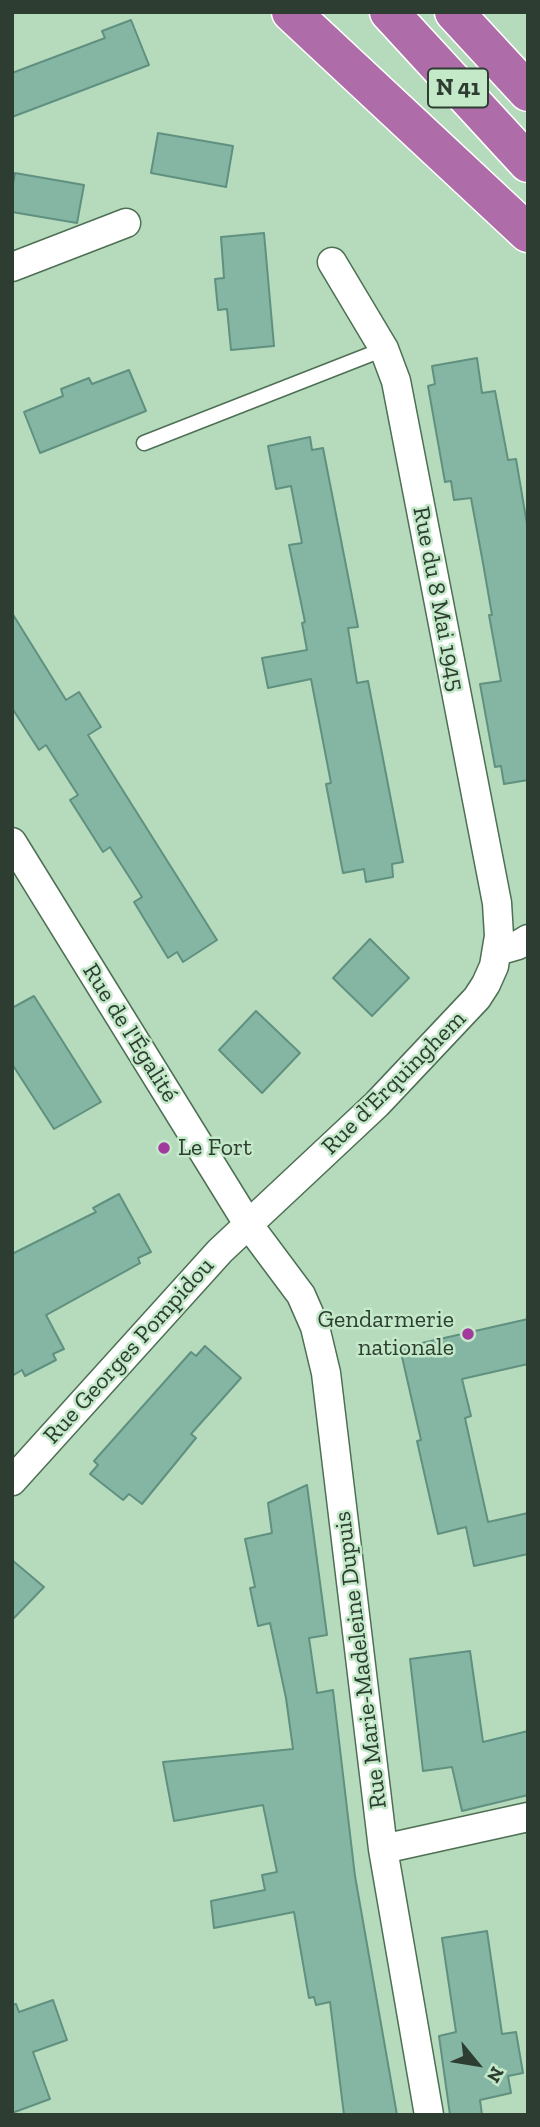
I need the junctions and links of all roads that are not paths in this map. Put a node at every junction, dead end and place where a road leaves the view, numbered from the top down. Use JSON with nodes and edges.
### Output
{"nodes":[{"id":1,"x":292,"y":12,"type":"edge"},
{"id":2,"x":389,"y":12,"type":"edge"},
{"id":3,"x":454,"y":12,"type":"edge"},
{"id":4,"x":528,"y":92,"type":"edge"},
{"id":5,"x":528,"y":163,"type":"edge"},
{"id":6,"x":126,"y":223,"type":"dead end"},
{"id":7,"x":528,"y":233,"type":"edge"},
{"id":8,"x":332,"y":262,"type":"dead end"},
{"id":9,"x":12,"y":267,"type":"edge"},
{"id":10,"x":384,"y":349,"type":"junction"},
{"id":11,"x":144,"y":443,"type":"dead end"},
{"id":12,"x":12,"y":842,"type":"edge"},
{"id":13,"x":528,"y":939,"type":"edge"},
{"id":14,"x":498,"y":951,"type":"junction"},
{"id":15,"x":248,"y":1224,"type":"junction"},
{"id":16,"x":12,"y":1481,"type":"edge"},
{"id":17,"x":528,"y":1817,"type":"edge"},
{"id":18,"x":383,"y":1849,"type":"junction"},
{"id":19,"x":429,"y":2115,"type":"edge"}],
"edges":[{"from":1,"to":7,"type":"highway"},
{"from":2,"to":5,"type":"highway","number":"N 41"},
{"from":3,"to":4,"type":"highway","number":"N 41"},
{"from":6,"to":9,"type":"street"},
{"from":8,"to":10,"type":"street","name":"Rue du 8 Mai 1945"},
{"from":10,"to":11,"type":"lane"},
{"from":10,"to":14,"type":"street","name":"Rue du 8 Mai 1945"},
{"from":12,"to":15,"type":"street","name":"Rue de l'Égalité"},
{"from":13,"to":14,"type":"street"},
{"from":14,"to":15,"type":"street","name":"Rue d'Erquinghem"},
{"from":15,"to":16,"type":"street","name":"Rue Georges Pompidou"},
{"from":15,"to":18,"type":"street","name":"Rue Marie-Madeleine Dupuis"},
{"from":17,"to":18,"type":"street"},
{"from":18,"to":19,"type":"street","name":"Rue Marie-Madeleine Dupuis"}]}
